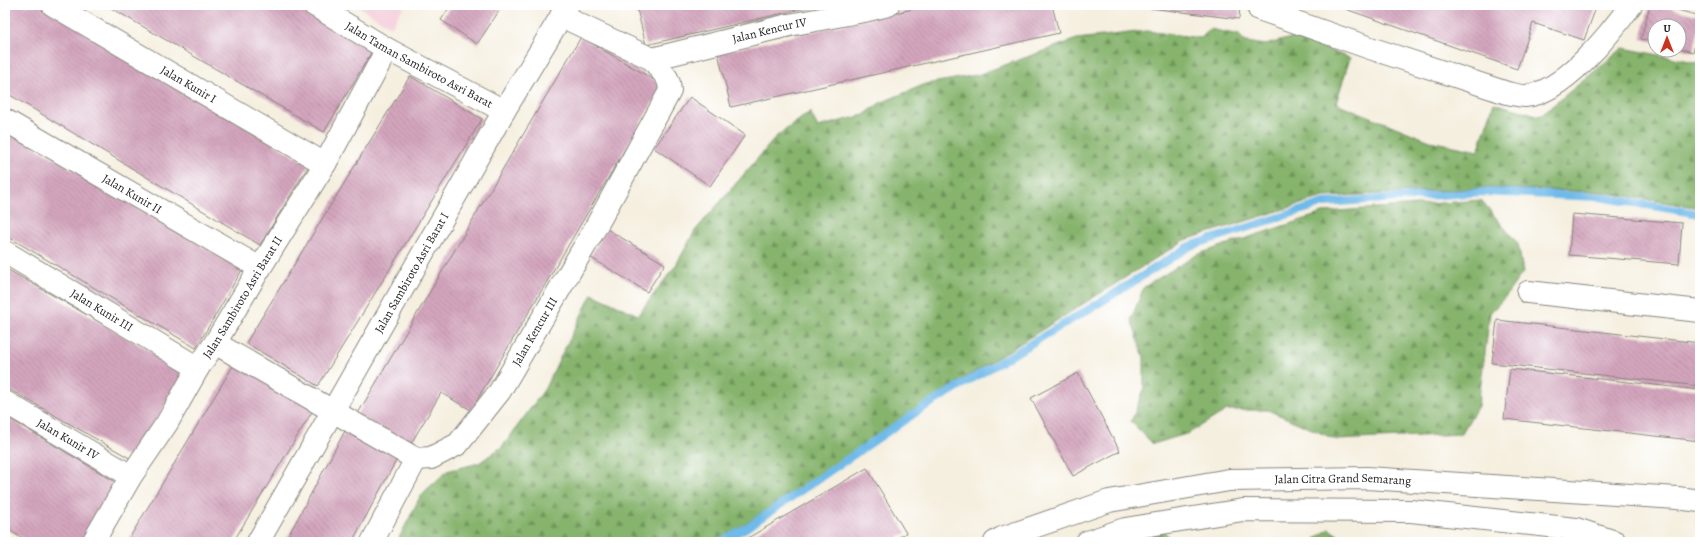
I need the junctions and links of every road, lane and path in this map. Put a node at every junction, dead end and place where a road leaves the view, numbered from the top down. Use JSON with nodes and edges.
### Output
{"nodes":[{"id":1,"x":53,"y":5,"type":"edge"},
{"id":2,"x":314,"y":5,"type":"edge"},
{"id":3,"x":888,"y":5,"type":"edge"},
{"id":4,"x":1630,"y":5,"type":"edge"},
{"id":5,"x":1259,"y":9,"type":"dead end"},
{"id":6,"x":565,"y":10,"type":"edge"},
{"id":7,"x":387,"y":49,"type":"junction"},
{"id":8,"x":652,"y":59,"type":"junction"},
{"id":9,"x":504,"y":111,"type":"junction"},
{"id":10,"x":5,"y":120,"type":"edge"},
{"id":11,"x":325,"y":164,"type":"junction"},
{"id":12,"x":5,"y":252,"type":"edge"},
{"id":13,"x":260,"y":268,"type":"junction"},
{"id":14,"x":1528,"y":292,"type":"dead end"},
{"id":15,"x":1700,"y":311,"type":"edge"},
{"id":16,"x":215,"y":343,"type":"junction"},
{"id":17,"x":198,"y":368,"type":"junction"},
{"id":18,"x":5,"y":402,"type":"edge"},
{"id":19,"x":334,"y":410,"type":"junction"},
{"id":20,"x":416,"y":459,"type":"junction"},
{"id":21,"x":131,"y":476,"type":"junction"},
{"id":22,"x":1700,"y":501,"type":"edge"},
{"id":23,"x":93,"y":542,"type":"edge"},
{"id":24,"x":258,"y":542,"type":"edge"},
{"id":25,"x":372,"y":542,"type":"edge"},
{"id":26,"x":995,"y":542,"type":"edge"},
{"id":27,"x":1087,"y":542,"type":"edge"},
{"id":28,"x":1615,"y":542,"type":"edge"}],
"edges":[{"from":1,"to":11,"type":"street","name":"Jalan Kunir I"},
{"from":2,"to":7,"type":"street","name":"Jalan Taman Sambiroto Asri Barat"},
{"from":3,"to":8,"type":"street","name":"Jalan Kencur IV"},
{"from":4,"to":5,"type":"street"},
{"from":6,"to":8,"type":"street","name":"Jalan Kencur III"},
{"from":6,"to":9,"type":"street","name":"Jalan Sambiroto Asri Barat I"},
{"from":7,"to":9,"type":"street","name":"Jalan Taman Sambiroto Asri Barat"},
{"from":7,"to":11,"type":"street","name":"Jalan Sambiroto Asri Barat II"},
{"from":8,"to":20,"type":"street","name":"Jalan Kencur III"},
{"from":9,"to":19,"type":"street","name":"Jalan Sambiroto Asri Barat I"},
{"from":10,"to":13,"type":"street","name":"Jalan Kunir II"},
{"from":11,"to":13,"type":"street","name":"Jalan Sambiroto Asri Barat II"},
{"from":12,"to":17,"type":"street","name":"Jalan Kunir III"},
{"from":13,"to":16,"type":"street","name":"Jalan Sambiroto Asri Barat II"},
{"from":14,"to":15,"type":"street"},
{"from":16,"to":17,"type":"street","name":"Jalan Sambiroto Asri Barat II"},
{"from":16,"to":19,"type":"street"},
{"from":17,"to":21,"type":"street","name":"Jalan Sambiroto Asri Barat II"},
{"from":18,"to":21,"type":"street","name":"Jalan Kunir IV"},
{"from":19,"to":20,"type":"street"},
{"from":19,"to":24,"type":"street","name":"Jalan Sambiroto Asri Barat I"},
{"from":20,"to":25,"type":"street"},
{"from":21,"to":23,"type":"street","name":"Jalan Sambiroto Asri Barat II"},
{"from":22,"to":26,"type":"street","name":"Jalan Citra Grand Semarang"},
{"from":27,"to":28,"type":"street"}]}
